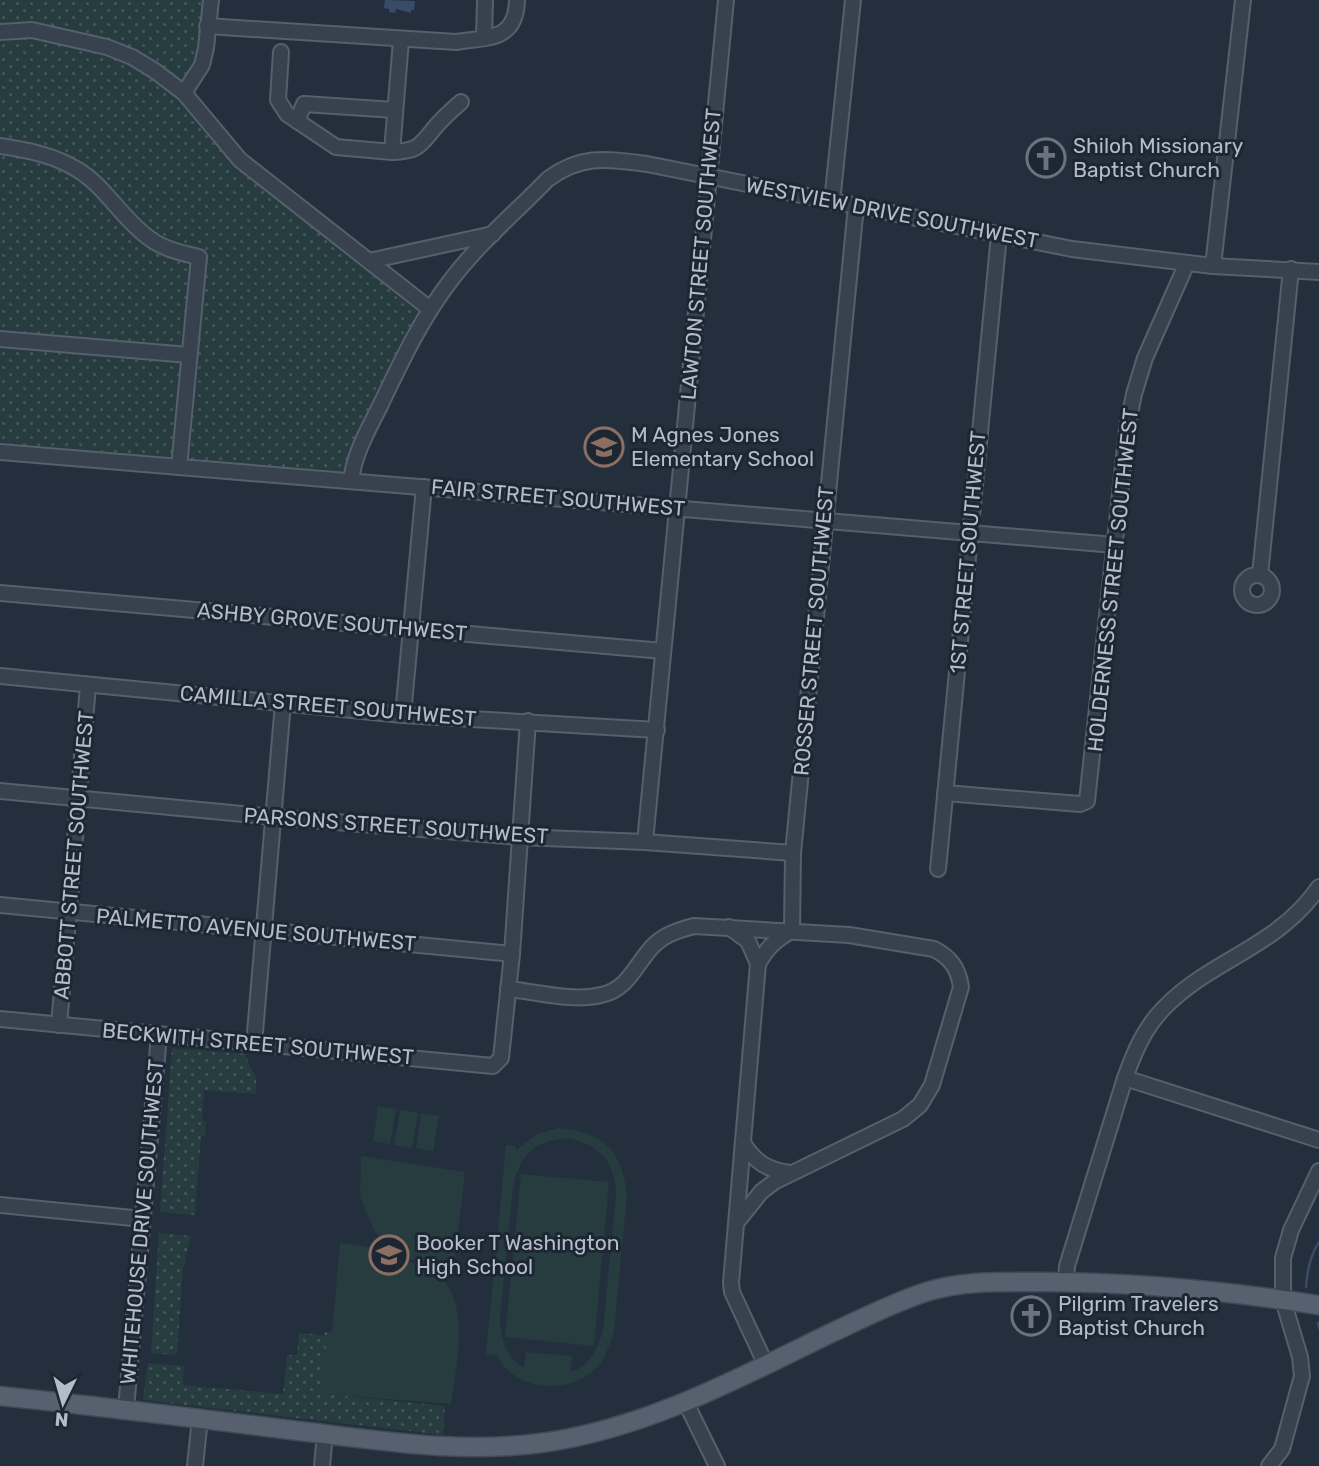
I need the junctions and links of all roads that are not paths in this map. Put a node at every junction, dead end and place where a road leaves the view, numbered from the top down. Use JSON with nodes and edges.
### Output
{"nodes":[{"id":1,"x":211,"y":0,"type":"edge"},
{"id":2,"x":485,"y":0,"type":"edge"},
{"id":3,"x":517,"y":0,"type":"edge"},
{"id":4,"x":726,"y":0,"type":"edge"},
{"id":5,"x":853,"y":0,"type":"edge"},
{"id":6,"x":1243,"y":0,"type":"edge"},
{"id":7,"x":207,"y":26,"type":"junction"},
{"id":8,"x":0,"y":32,"type":"edge"},
{"id":9,"x":484,"y":38,"type":"junction"},
{"id":10,"x":401,"y":40,"type":"junction"},
{"id":11,"x":281,"y":52,"type":"dead end"},
{"id":12,"x":184,"y":93,"type":"junction"},
{"id":13,"x":461,"y":102,"type":"dead end"},
{"id":14,"x":395,"y":110,"type":"junction"},
{"id":15,"x":297,"y":121,"type":"junction"},
{"id":16,"x":0,"y":146,"type":"edge"},
{"id":17,"x":392,"y":152,"type":"junction"},
{"id":18,"x":709,"y":177,"type":"junction"},
{"id":19,"x":832,"y":202,"type":"junction"},
{"id":20,"x":856,"y":206,"type":"junction"},
{"id":21,"x":493,"y":234,"type":"junction"},
{"id":22,"x":999,"y":235,"type":"junction"},
{"id":23,"x":369,"y":261,"type":"junction"},
{"id":24,"x":1187,"y":263,"type":"junction"},
{"id":25,"x":1213,"y":266,"type":"junction"},
{"id":26,"x":1291,"y":269,"type":"junction"},
{"id":27,"x":1319,"y":272,"type":"edge"},
{"id":28,"x":430,"y":309,"type":"junction"},
{"id":29,"x":0,"y":339,"type":"edge"},
{"id":30,"x":189,"y":355,"type":"junction"},
{"id":31,"x":0,"y":452,"type":"edge"},
{"id":32,"x":179,"y":467,"type":"junction"},
{"id":33,"x":351,"y":481,"type":"junction"},
{"id":34,"x":424,"y":487,"type":"junction"},
{"id":35,"x":677,"y":509,"type":"junction"},
{"id":36,"x":825,"y":521,"type":"junction"},
{"id":37,"x":969,"y":533,"type":"junction"},
{"id":38,"x":1115,"y":545,"type":"junction"},
{"id":39,"x":1260,"y":575,"type":"dead end"},
{"id":40,"x":0,"y":593,"type":"edge"},
{"id":41,"x":411,"y":628,"type":"junction"},
{"id":42,"x":663,"y":651,"type":"junction"},
{"id":43,"x":0,"y":677,"type":"edge"},
{"id":44,"x":88,"y":685,"type":"junction"},
{"id":45,"x":283,"y":703,"type":"junction"},
{"id":46,"x":403,"y":715,"type":"junction"},
{"id":47,"x":528,"y":721,"type":"junction"},
{"id":48,"x":657,"y":730,"type":"junction"},
{"id":49,"x":0,"y":790,"type":"edge"},
{"id":50,"x":945,"y":793,"type":"junction"},
{"id":51,"x":78,"y":798,"type":"junction"},
{"id":52,"x":274,"y":817,"type":"junction"},
{"id":53,"x":520,"y":837,"type":"junction"},
{"id":54,"x":645,"y":842,"type":"junction"},
{"id":55,"x":793,"y":853,"type":"junction"},
{"id":56,"x":937,"y":869,"type":"dead end"},
{"id":57,"x":1319,"y":887,"type":"edge"},
{"id":58,"x":0,"y":905,"type":"edge"},
{"id":59,"x":69,"y":912,"type":"junction"},
{"id":60,"x":727,"y":927,"type":"junction"},
{"id":61,"x":264,"y":930,"type":"junction"},
{"id":62,"x":792,"y":930,"type":"junction"},
{"id":63,"x":512,"y":954,"type":"junction"},
{"id":64,"x":758,"y":964,"type":"junction"},
{"id":65,"x":509,"y":989,"type":"junction"},
{"id":66,"x":0,"y":1019,"type":"edge"},
{"id":67,"x":59,"y":1025,"type":"junction"},
{"id":68,"x":159,"y":1035,"type":"junction"},
{"id":69,"x":254,"y":1044,"type":"junction"},
{"id":70,"x":1125,"y":1078,"type":"junction"},
{"id":71,"x":1319,"y":1140,"type":"edge"},
{"id":72,"x":743,"y":1143,"type":"junction"},
{"id":73,"x":1319,"y":1171,"type":"edge"},
{"id":74,"x":790,"y":1172,"type":"junction"},
{"id":75,"x":0,"y":1205,"type":"edge"},
{"id":76,"x":143,"y":1219,"type":"junction"},
{"id":77,"x":737,"y":1222,"type":"junction"},
{"id":78,"x":1066,"y":1282,"type":"junction"},
{"id":79,"x":1283,"y":1300,"type":"junction"},
{"id":80,"x":1319,"y":1305,"type":"edge"},
{"id":81,"x":766,"y":1365,"type":"junction"},
{"id":82,"x":0,"y":1396,"type":"edge"},
{"id":83,"x":686,"y":1403,"type":"junction"},
{"id":84,"x":126,"y":1409,"type":"junction"},
{"id":85,"x":200,"y":1418,"type":"junction"},
{"id":86,"x":325,"y":1434,"type":"junction"},
{"id":87,"x":195,"y":1466,"type":"edge"},
{"id":88,"x":322,"y":1466,"type":"edge"},
{"id":89,"x":717,"y":1466,"type":"edge"},
{"id":90,"x":1269,"y":1466,"type":"edge"}],
"edges":[{"from":1,"to":7,"type":"street"},
{"from":2,"to":9,"type":"street"},
{"from":3,"to":9,"type":"street"},
{"from":4,"to":18,"type":"street","name":"LAWTON STREET SOUTHWEST"},
{"from":5,"to":19,"type":"street"},
{"from":6,"to":25,"type":"street"},
{"from":7,"to":10,"type":"street"},
{"from":7,"to":12,"type":"street"},
{"from":8,"to":12,"type":"street"},
{"from":9,"to":10,"type":"street"},
{"from":10,"to":14,"type":"street"},
{"from":11,"to":15,"type":"street"},
{"from":12,"to":23,"type":"street"},
{"from":13,"to":17,"type":"street"},
{"from":14,"to":15,"type":"street"},
{"from":14,"to":17,"type":"street"},
{"from":15,"to":17,"type":"street"},
{"from":16,"to":30,"type":"street"},
{"from":18,"to":19,"type":"street","name":"WESTVIEW DRIVE SOUTHWEST"},
{"from":18,"to":21,"type":"street","name":"WESTVIEW DRIVE SOUTHWEST"},
{"from":18,"to":35,"type":"street","name":"LAWTON STREET SOUTHWEST"},
{"from":19,"to":20,"type":"street","name":"WESTVIEW DRIVE SOUTHWEST"},
{"from":20,"to":22,"type":"street","name":"WESTVIEW DRIVE SOUTHWEST"},
{"from":20,"to":36,"type":"street","name":"ROSSER STREET SOUTHWEST"},
{"from":21,"to":23,"type":"street"},
{"from":21,"to":28,"type":"street","name":"WESTVIEW DRIVE SOUTHWEST"},
{"from":22,"to":24,"type":"street","name":"WESTVIEW DRIVE SOUTHWEST"},
{"from":22,"to":37,"type":"street","name":"1ST STREET SOUTHWEST"},
{"from":23,"to":28,"type":"street"},
{"from":24,"to":25,"type":"street","name":"WESTVIEW DRIVE SOUTHWEST"},
{"from":24,"to":38,"type":"street","name":"HOLDERNESS STREET SOUTHWEST"},
{"from":25,"to":26,"type":"street","name":"WESTVIEW DRIVE SOUTHWEST"},
{"from":26,"to":27,"type":"street","name":"WESTVIEW DRIVE SOUTHWEST"},
{"from":26,"to":39,"type":"street"},
{"from":28,"to":33,"type":"street","name":"WESTVIEW DRIVE SOUTHWEST"},
{"from":29,"to":30,"type":"street"},
{"from":30,"to":32,"type":"street"},
{"from":31,"to":32,"type":"street","name":"FAIR STREET SOUTHWEST"},
{"from":32,"to":33,"type":"street","name":"FAIR STREET SOUTHWEST"},
{"from":33,"to":34,"type":"street","name":"FAIR STREET SOUTHWEST"},
{"from":34,"to":35,"type":"street","name":"FAIR STREET SOUTHWEST"},
{"from":34,"to":41,"type":"street"},
{"from":35,"to":36,"type":"street","name":"FAIR STREET SOUTHWEST"},
{"from":35,"to":42,"type":"street","name":"LAWTON STREET SOUTHWEST"},
{"from":36,"to":37,"type":"street","name":"FAIR STREET SOUTHWEST"},
{"from":36,"to":55,"type":"street","name":"ROSSER STREET SOUTHWEST"},
{"from":37,"to":38,"type":"street","name":"FAIR STREET SOUTHWEST"},
{"from":37,"to":50,"type":"street","name":"1ST STREET SOUTHWEST"},
{"from":38,"to":50,"type":"street","name":"HOLDERNESS STREET SOUTHWEST"},
{"from":40,"to":41,"type":"street","name":"ASHBY GROVE SOUTHWEST"},
{"from":41,"to":42,"type":"street","name":"ASHBY GROVE SOUTHWEST"},
{"from":41,"to":46,"type":"street"},
{"from":42,"to":48,"type":"street","name":"LAWTON STREET SOUTHWEST"},
{"from":43,"to":44,"type":"street","name":"CAMILLA STREET SOUTHWEST"},
{"from":44,"to":45,"type":"street","name":"CAMILLA STREET SOUTHWEST"},
{"from":44,"to":51,"type":"street","name":"ABBOTT STREET SOUTHWEST"},
{"from":45,"to":46,"type":"street","name":"CAMILLA STREET SOUTHWEST"},
{"from":45,"to":52,"type":"street"},
{"from":46,"to":47,"type":"street","name":"CAMILLA STREET SOUTHWEST"},
{"from":47,"to":48,"type":"street","name":"CAMILLA STREET SOUTHWEST"},
{"from":47,"to":53,"type":"street"},
{"from":48,"to":54,"type":"street","name":"LAWTON STREET SOUTHWEST"},
{"from":49,"to":51,"type":"street","name":"PARSONS STREET SOUTHWEST"},
{"from":50,"to":56,"type":"street","name":"1ST STREET SOUTHWEST"},
{"from":51,"to":52,"type":"street","name":"PARSONS STREET SOUTHWEST"},
{"from":51,"to":59,"type":"street","name":"ABBOTT STREET SOUTHWEST"},
{"from":52,"to":53,"type":"street","name":"PARSONS STREET SOUTHWEST"},
{"from":52,"to":61,"type":"street"},
{"from":53,"to":54,"type":"street","name":"PARSONS STREET SOUTHWEST"},
{"from":53,"to":63,"type":"street"},
{"from":54,"to":55,"type":"street","name":"PARSONS STREET SOUTHWEST"},
{"from":55,"to":62,"type":"street","name":"ROSSER STREET SOUTHWEST"},
{"from":57,"to":70,"type":"street"},
{"from":58,"to":59,"type":"street","name":"PALMETTO AVENUE SOUTHWEST"},
{"from":59,"to":61,"type":"street","name":"PALMETTO AVENUE SOUTHWEST"},
{"from":59,"to":67,"type":"street","name":"ABBOTT STREET SOUTHWEST"},
{"from":60,"to":62,"type":"street"},
{"from":60,"to":64,"type":"street"},
{"from":60,"to":65,"type":"street"},
{"from":61,"to":63,"type":"street","name":"PALMETTO AVENUE SOUTHWEST"},
{"from":61,"to":69,"type":"street"},
{"from":62,"to":64,"type":"street"},
{"from":62,"to":74,"type":"street"},
{"from":63,"to":65,"type":"street"},
{"from":64,"to":72,"type":"street"},
{"from":65,"to":69,"type":"street","name":"BECKWITH STREET SOUTHWEST"},
{"from":66,"to":67,"type":"street","name":"BECKWITH STREET SOUTHWEST"},
{"from":67,"to":68,"type":"street","name":"BECKWITH STREET SOUTHWEST"},
{"from":68,"to":69,"type":"street","name":"BECKWITH STREET SOUTHWEST"},
{"from":68,"to":76,"type":"street","name":"WHITEHOUSE DRIVE SOUTHWEST"},
{"from":70,"to":71,"type":"street"},
{"from":70,"to":78,"type":"street"},
{"from":72,"to":74,"type":"street"},
{"from":72,"to":77,"type":"street"},
{"from":73,"to":79,"type":"street"},
{"from":74,"to":77,"type":"street"},
{"from":75,"to":76,"type":"street"},
{"from":76,"to":84,"type":"street","name":"WHITEHOUSE DRIVE SOUTHWEST"},
{"from":77,"to":81,"type":"street"},
{"from":78,"to":79,"type":"main road"},
{"from":78,"to":81,"type":"main road"},
{"from":79,"to":80,"type":"main road"},
{"from":79,"to":90,"type":"street"},
{"from":81,"to":83,"type":"main road"},
{"from":82,"to":84,"type":"main road"},
{"from":83,"to":86,"type":"main road"},
{"from":83,"to":89,"type":"street"},
{"from":84,"to":85,"type":"main road"},
{"from":85,"to":86,"type":"main road"},
{"from":85,"to":87,"type":"street"},
{"from":86,"to":88,"type":"street"}]}
